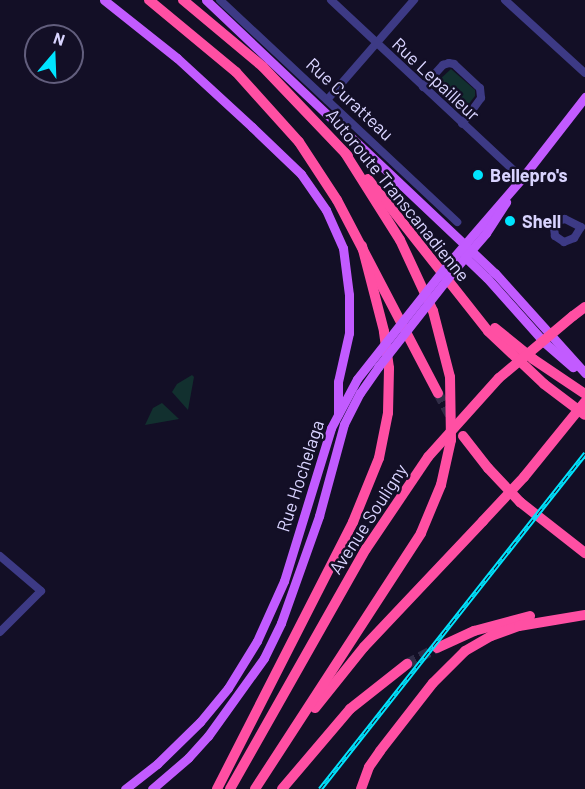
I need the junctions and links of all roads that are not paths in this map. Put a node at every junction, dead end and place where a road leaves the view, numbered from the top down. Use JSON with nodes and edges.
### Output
{"nodes":[{"id":1,"x":104,"y":0,"type":"edge"},
{"id":2,"x":149,"y":0,"type":"edge"},
{"id":3,"x":183,"y":0,"type":"edge"},
{"id":4,"x":206,"y":0,"type":"edge"},
{"id":5,"x":220,"y":0,"type":"edge"},
{"id":6,"x":331,"y":0,"type":"edge"},
{"id":7,"x":414,"y":0,"type":"edge"},
{"id":8,"x":505,"y":0,"type":"edge"},
{"id":9,"x":376,"y":43,"type":"junction"},
{"id":10,"x":585,"y":73,"type":"edge"},
{"id":11,"x":423,"y":87,"type":"junction"},
{"id":12,"x":585,"y":98,"type":"edge"},
{"id":13,"x":327,"y":100,"type":"junction"},
{"id":14,"x":462,"y":124,"type":"junction"},
{"id":15,"x":345,"y":153,"type":"junction"},
{"id":16,"x":522,"y":178,"type":"junction"},
{"id":17,"x":457,"y":222,"type":"dead end"},
{"id":18,"x":362,"y":246,"type":"junction"},
{"id":19,"x":466,"y":250,"type":"junction"},
{"id":20,"x":435,"y":264,"type":"junction"},
{"id":21,"x":585,"y":308,"type":"edge"},
{"id":22,"x":342,"y":371,"type":"junction"},
{"id":23,"x":585,"y":375,"type":"edge"},
{"id":24,"x":359,"y":386,"type":"junction"},
{"id":25,"x":438,"y":393,"type":"tunnel mouth"},
{"id":26,"x":585,"y":394,"type":"edge"},
{"id":27,"x":585,"y":402,"type":"edge"},
{"id":28,"x":338,"y":414,"type":"junction"},
{"id":29,"x":585,"y":415,"type":"edge"},
{"id":30,"x":463,"y":436,"type":"dead end"},
{"id":31,"x":585,"y":553,"type":"edge"},
{"id":32,"x":0,"y":556,"type":"edge"},
{"id":33,"x":585,"y":613,"type":"edge"},
{"id":34,"x":0,"y":632,"type":"edge"},
{"id":35,"x":437,"y":648,"type":"tunnel mouth"},
{"id":36,"x":407,"y":664,"type":"tunnel mouth"},
{"id":37,"x":125,"y":789,"type":"edge"},
{"id":38,"x":152,"y":789,"type":"edge"},
{"id":39,"x":217,"y":789,"type":"edge"},
{"id":40,"x":230,"y":789,"type":"edge"},
{"id":41,"x":256,"y":789,"type":"edge"},
{"id":42,"x":282,"y":789,"type":"edge"},
{"id":43,"x":361,"y":789,"type":"edge"}],
"edges":[{"from":1,"to":22,"type":"main road"},
{"from":2,"to":18,"type":"highway"},
{"from":3,"to":15,"type":"highway","name":"Autoroute Transcanadienne"},
{"from":4,"to":19,"type":"main road"},
{"from":5,"to":13,"type":"street","name":"Rue Curatteau"},
{"from":6,"to":9,"type":"street","name":"Rue Lepailleur"},
{"from":7,"to":9,"type":"street"},
{"from":8,"to":10,"type":"street"},
{"from":9,"to":11,"type":"street","name":"Rue Lepailleur"},
{"from":9,"to":13,"type":"street"},
{"from":11,"to":14,"type":"street","name":"Rue Lepailleur"},
{"from":11,"to":14,"type":"street"},
{"from":12,"to":16,"type":"main road","name":"Rue Hochelaga"},
{"from":13,"to":17,"type":"street","name":"Rue Curatteau"},
{"from":14,"to":16,"type":"street","name":"Rue Lepailleur"},
{"from":15,"to":20,"type":"highway","name":"Autoroute Transcanadienne"},
{"from":15,"to":41,"type":"highway"},
{"from":16,"to":19,"type":"main road","name":"Rue Hochelaga"},
{"from":18,"to":25,"type":"highway"},
{"from":18,"to":39,"type":"highway"},
{"from":19,"to":23,"type":"main road"},
{"from":19,"to":24,"type":"main road","name":"Rue Hochelaga","bridge":true},
{"from":20,"to":26,"type":"highway"},
{"from":20,"to":29,"type":"highway","name":"Autoroute Transcanadienne"},
{"from":21,"to":40,"type":"highway","name":"Avenue Souligny","bridge":true},
{"from":22,"to":24,"type":"main road"},
{"from":22,"to":28,"type":"main road"},
{"from":24,"to":28,"type":"main road","name":"Rue Hochelaga"},
{"from":24,"to":38,"type":"main road","name":"Rue Hochelaga"},
{"from":27,"to":41,"type":"highway","bridge":true},
{"from":28,"to":37,"type":"main road","name":"Rue Hochelaga"},
{"from":30,"to":31,"type":"highway"},
{"from":32,"to":34,"type":"street"},
{"from":33,"to":35,"type":"highway"},
{"from":33,"to":43,"type":"highway"},
{"from":36,"to":42,"type":"highway"}]}
